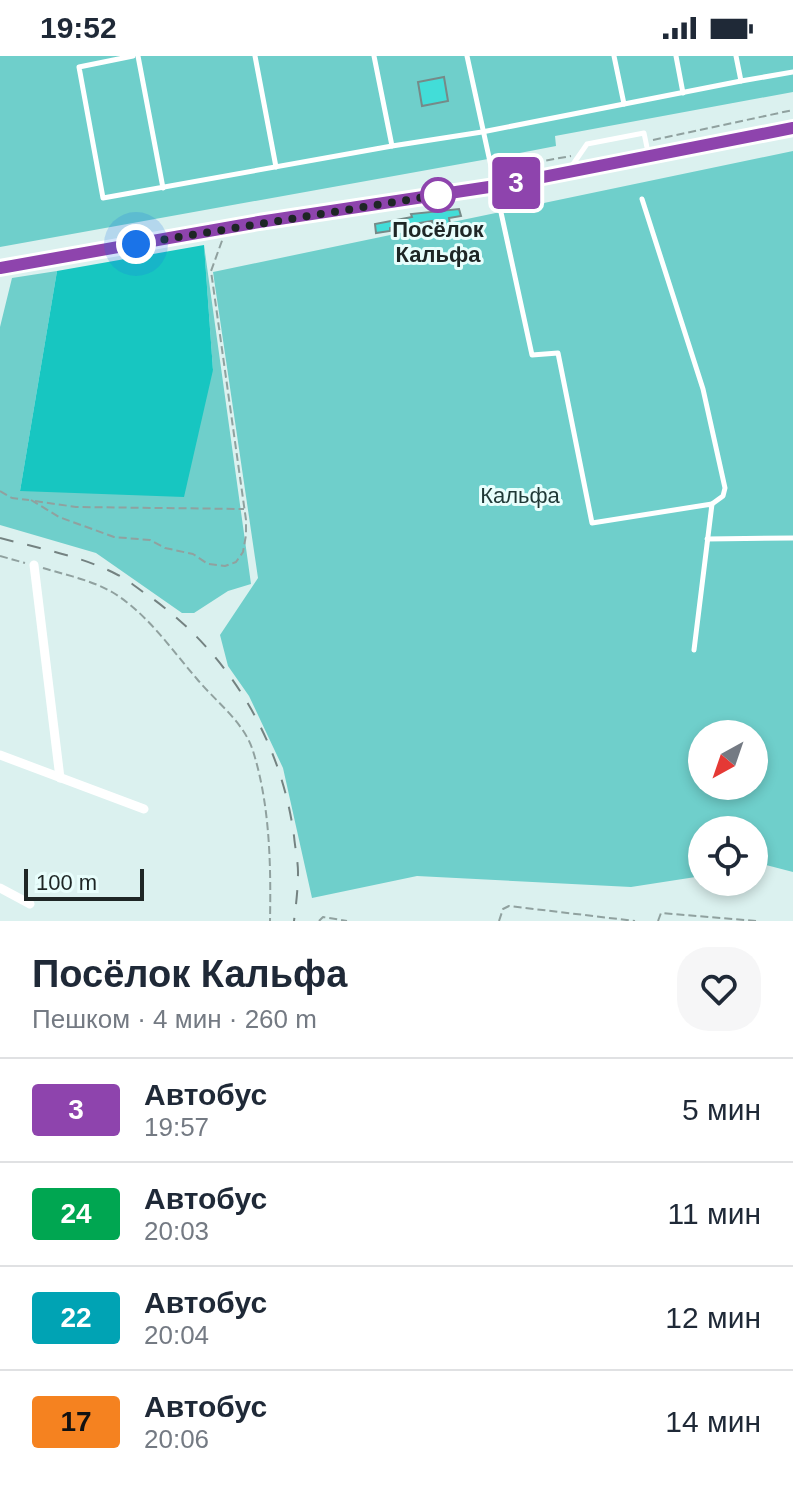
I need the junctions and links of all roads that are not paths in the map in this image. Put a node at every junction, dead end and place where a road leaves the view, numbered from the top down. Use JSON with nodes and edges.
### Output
{"nodes":[{"id":1,"x":135,"y":56,"type":"edge"},
{"id":2,"x":255,"y":56,"type":"edge"},
{"id":3,"x":374,"y":56,"type":"edge"},
{"id":4,"x":467,"y":56,"type":"edge"},
{"id":5,"x":614,"y":56,"type":"edge"},
{"id":6,"x":676,"y":56,"type":"edge"},
{"id":7,"x":736,"y":56,"type":"edge"},
{"id":8,"x":793,"y":72,"type":"edge"},
{"id":9,"x":741,"y":81,"type":"junction"},
{"id":10,"x":683,"y":93,"type":"junction"},
{"id":11,"x":624,"y":104,"type":"junction"},
{"id":12,"x":793,"y":128,"type":"edge"},
{"id":13,"x":482,"y":132,"type":"junction"},
{"id":14,"x":392,"y":146,"type":"junction"},
{"id":15,"x":649,"y":158,"type":"junction"},
{"id":16,"x":276,"y":167,"type":"junction"},
{"id":17,"x":567,"y":174,"type":"junction"},
{"id":18,"x":496,"y":186,"type":"junction"},
{"id":19,"x":163,"y":188,"type":"junction"},
{"id":20,"x":642,"y":199,"type":"dead end"},
{"id":21,"x":0,"y":268,"type":"edge"},
{"id":22,"x":712,"y":504,"type":"junction"},
{"id":23,"x":793,"y":538,"type":"edge"},
{"id":24,"x":707,"y":539,"type":"junction"},
{"id":25,"x":34,"y":565,"type":"road end"},
{"id":26,"x":694,"y":650,"type":"dead end"},
{"id":27,"x":0,"y":755,"type":"edge"},
{"id":28,"x":60,"y":778,"type":"junction"},
{"id":29,"x":144,"y":809,"type":"dead end"},
{"id":30,"x":0,"y":888,"type":"edge"},
{"id":31,"x":30,"y":904,"type":"dead end"}],
"edges":[{"from":1,"to":19,"type":"lane"},
{"from":1,"to":19,"type":"lane"},
{"from":2,"to":16,"type":"lane"},
{"from":3,"to":14,"type":"lane"},
{"from":4,"to":13,"type":"lane"},
{"from":5,"to":11,"type":"lane"},
{"from":6,"to":10,"type":"lane"},
{"from":7,"to":9,"type":"lane"},
{"from":8,"to":9,"type":"lane"},
{"from":9,"to":10,"type":"lane"},
{"from":10,"to":11,"type":"lane"},
{"from":11,"to":13,"type":"lane"},
{"from":12,"to":15,"type":"main road"},
{"from":13,"to":14,"type":"lane"},
{"from":13,"to":18,"type":"lane"},
{"from":14,"to":16,"type":"lane"},
{"from":15,"to":17,"type":"main road"},
{"from":15,"to":17,"type":"lane"},
{"from":16,"to":19,"type":"lane"},
{"from":17,"to":18,"type":"main road"},
{"from":18,"to":21,"type":"main road"},
{"from":18,"to":22,"type":"lane"},
{"from":20,"to":22,"type":"lane"},
{"from":22,"to":24,"type":"lane"},
{"from":23,"to":24,"type":"lane"},
{"from":24,"to":26,"type":"lane"},
{"from":25,"to":28,"type":"street"},
{"from":27,"to":28,"type":"street"},
{"from":28,"to":29,"type":"street"},
{"from":30,"to":31,"type":"street"}]}
